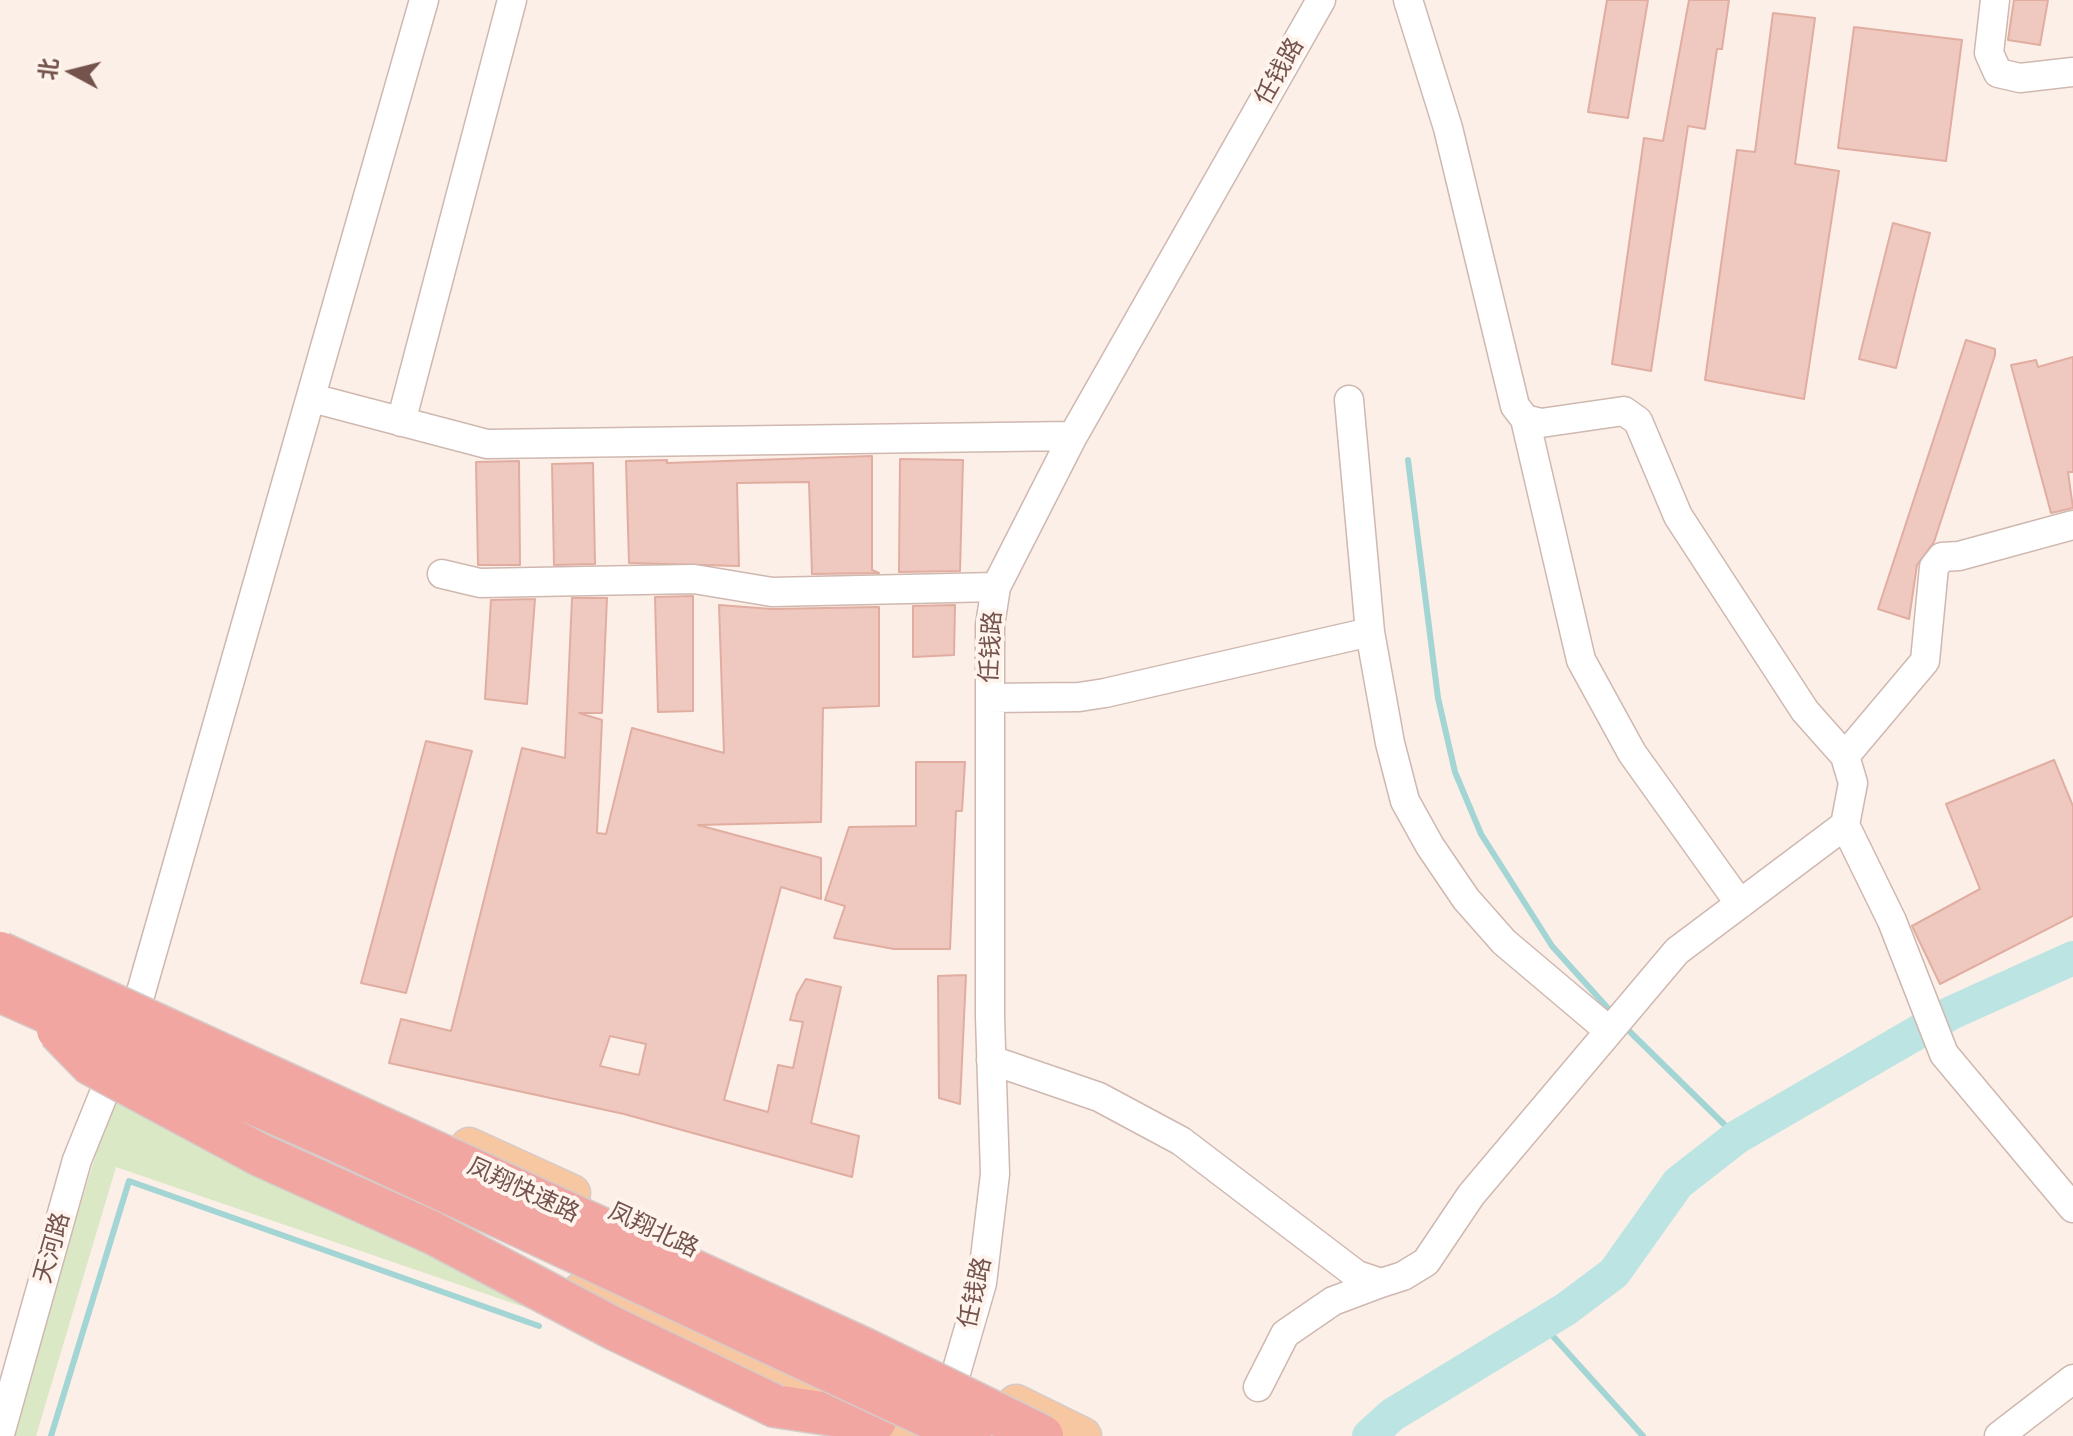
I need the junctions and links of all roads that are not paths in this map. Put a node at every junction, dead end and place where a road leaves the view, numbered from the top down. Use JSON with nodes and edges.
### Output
{"nodes":[{"id":1,"x":424,"y":0,"type":"edge"},
{"id":2,"x":512,"y":0,"type":"edge"},
{"id":3,"x":1321,"y":0,"type":"edge"},
{"id":4,"x":1408,"y":0,"type":"edge"},
{"id":5,"x":1995,"y":0,"type":"edge"},
{"id":6,"x":2073,"y":72,"type":"edge"},
{"id":7,"x":312,"y":398,"type":"junction"},
{"id":8,"x":1349,"y":400,"type":"dead end"},
{"id":9,"x":1525,"y":419,"type":"junction"},
{"id":10,"x":401,"y":422,"type":"junction"},
{"id":11,"x":1073,"y":436,"type":"junction"},
{"id":12,"x":2073,"y":525,"type":"edge"},
{"id":13,"x":442,"y":574,"type":"dead end"},
{"id":14,"x":996,"y":587,"type":"junction"},
{"id":15,"x":1370,"y":632,"type":"junction"},
{"id":16,"x":990,"y":698,"type":"junction"},
{"id":17,"x":1845,"y":756,"type":"junction"},
{"id":18,"x":1845,"y":825,"type":"junction"},
{"id":19,"x":1740,"y":904,"type":"junction"},
{"id":20,"x":0,"y":940,"type":"edge"},
{"id":21,"x":0,"y":953,"type":"edge"},
{"id":22,"x":0,"y":991,"type":"edge"},
{"id":23,"x":139,"y":999,"type":"junction"},
{"id":24,"x":19,"y":1009,"type":"edge"},
{"id":25,"x":1607,"y":1029,"type":"junction"},
{"id":26,"x":991,"y":1060,"type":"junction"},
{"id":27,"x":115,"y":1066,"type":"junction"},
{"id":28,"x":2073,"y":1208,"type":"edge"},
{"id":29,"x":1381,"y":1283,"type":"junction"},
{"id":30,"x":956,"y":1373,"type":"junction"},
{"id":31,"x":2073,"y":1379,"type":"edge"},
{"id":32,"x":1258,"y":1387,"type":"dead end"},
{"id":33,"x":890,"y":1428,"type":"edge"},
{"id":34,"x":0,"y":1434,"type":"edge"},
{"id":35,"x":970,"y":1436,"type":"edge"},
{"id":36,"x":1042,"y":1436,"type":"edge"},
{"id":37,"x":1083,"y":1436,"type":"edge"},
{"id":38,"x":1999,"y":1436,"type":"edge"}],
"edges":[{"from":1,"to":7,"type":"street"},
{"from":2,"to":10,"type":"street"},
{"from":3,"to":11,"type":"street","name":"任钱路"},
{"from":4,"to":9,"type":"street"},
{"from":5,"to":6,"type":"street"},
{"from":7,"to":10,"type":"street"},
{"from":7,"to":23,"type":"street"},
{"from":8,"to":15,"type":"street"},
{"from":9,"to":17,"type":"street"},
{"from":9,"to":19,"type":"street"},
{"from":10,"to":11,"type":"street"},
{"from":11,"to":14,"type":"street","name":"任钱路"},
{"from":12,"to":17,"type":"street"},
{"from":13,"to":14,"type":"street"},
{"from":14,"to":16,"type":"street","name":"任钱路"},
{"from":15,"to":16,"type":"street"},
{"from":15,"to":25,"type":"street"},
{"from":16,"to":26,"type":"street","name":"任钱路"},
{"from":17,"to":18,"type":"street"},
{"from":18,"to":19,"type":"street"},
{"from":18,"to":28,"type":"street"},
{"from":19,"to":25,"type":"street"},
{"from":20,"to":23,"type":"main road","name":"凤翔北路"},
{"from":21,"to":36,"type":"highway","name":"凤翔快速路","bridge":true},
{"from":22,"to":24,"type":"highway","name":"凤翔快速路","bridge":true},
{"from":23,"to":30,"type":"main road","name":"凤翔北路"},
{"from":24,"to":27,"type":"main road"},
{"from":24,"to":33,"type":"highway","bridge":true},
{"from":24,"to":35,"type":"highway","name":"凤翔快速路","bridge":true},
{"from":25,"to":29,"type":"street"},
{"from":26,"to":29,"type":"street"},
{"from":26,"to":30,"type":"street","name":"任钱路"},
{"from":27,"to":33,"type":"main road"},
{"from":27,"to":34,"type":"street","name":"天河路"},
{"from":29,"to":32,"type":"street"},
{"from":30,"to":37,"type":"main road","name":"凤翔北路"},
{"from":31,"to":38,"type":"street"}]}
